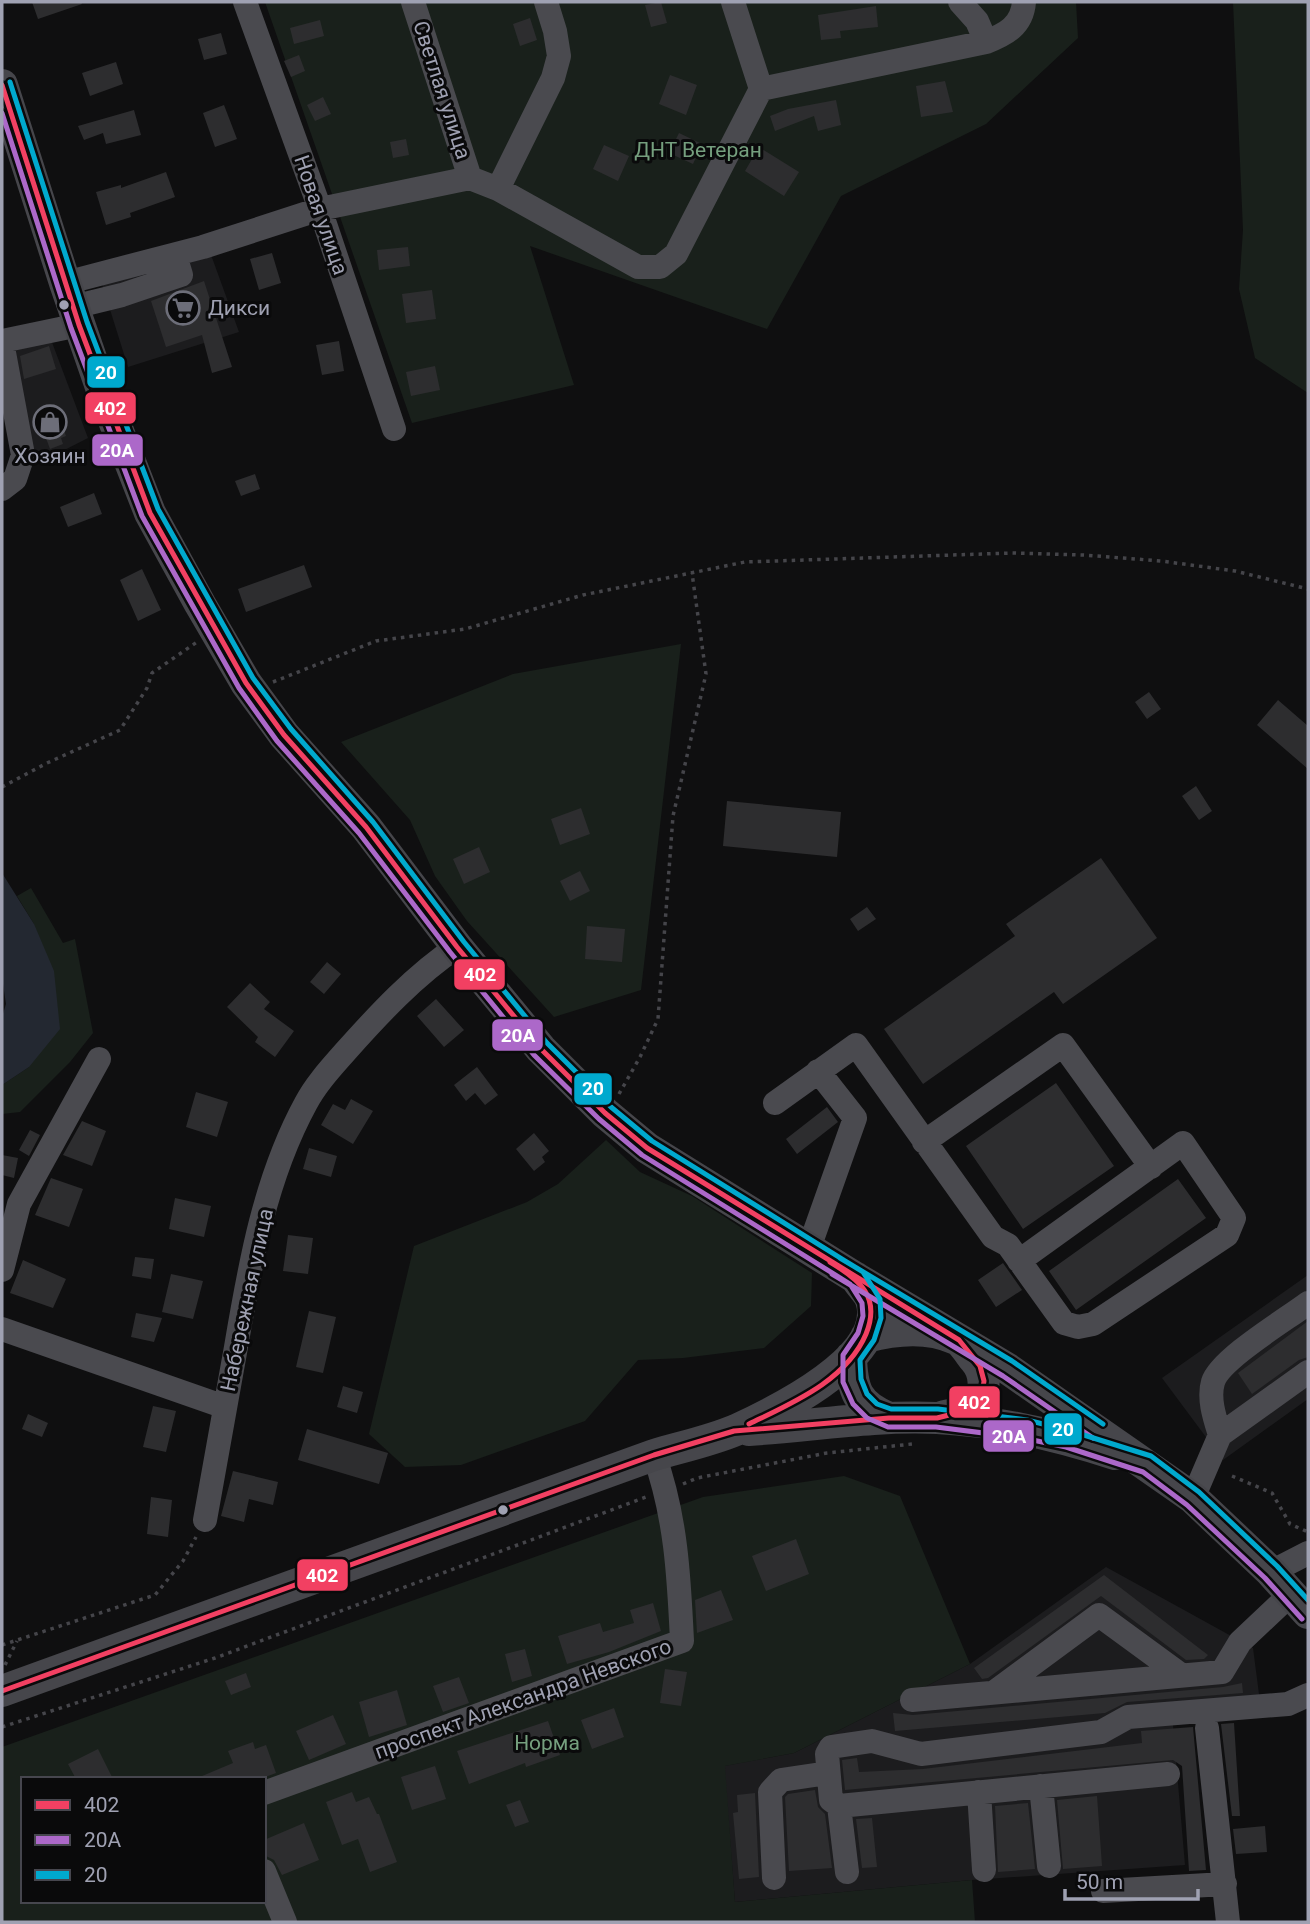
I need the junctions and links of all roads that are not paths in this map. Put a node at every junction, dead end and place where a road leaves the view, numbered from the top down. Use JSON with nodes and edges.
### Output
{"nodes":[{"id":1,"x":245,"y":2,"type":"edge"},
{"id":2,"x":413,"y":2,"type":"edge"},
{"id":3,"x":546,"y":2,"type":"edge"},
{"id":4,"x":733,"y":2,"type":"edge"},
{"id":5,"x":960,"y":2,"type":"edge"},
{"id":6,"x":1024,"y":2,"type":"edge"},
{"id":7,"x":986,"y":42,"type":"junction"},
{"id":8,"x":2,"y":85,"type":"edge"},
{"id":9,"x":761,"y":89,"type":"junction"},
{"id":10,"x":470,"y":178,"type":"junction"},
{"id":11,"x":498,"y":190,"type":"junction"},
{"id":12,"x":320,"y":209,"type":"junction"},
{"id":13,"x":73,"y":305,"type":"junction"},
{"id":14,"x":2,"y":341,"type":"edge"},
{"id":15,"x":394,"y":429,"type":"dead end"},
{"id":16,"x":2,"y":489,"type":"edge"},
{"id":17,"x":457,"y":947,"type":"junction"},
{"id":18,"x":99,"y":1059,"type":"dead end"},
{"id":19,"x":818,"y":1071,"type":"junction"},
{"id":20,"x":775,"y":1103,"type":"dead end"},
{"id":21,"x":924,"y":1142,"type":"junction"},
{"id":22,"x":1151,"y":1167,"type":"junction"},
{"id":23,"x":809,"y":1248,"type":"junction"},
{"id":24,"x":1019,"y":1261,"type":"junction"},
{"id":25,"x":2,"y":1270,"type":"edge"},
{"id":26,"x":856,"y":1278,"type":"junction"},
{"id":27,"x":1308,"y":1303,"type":"edge"},
{"id":28,"x":2,"y":1329,"type":"edge"},
{"id":29,"x":959,"y":1340,"type":"junction"},
{"id":30,"x":859,"y":1347,"type":"junction"},
{"id":31,"x":1308,"y":1372,"type":"edge"},
{"id":32,"x":225,"y":1407,"type":"junction"},
{"id":33,"x":889,"y":1418,"type":"junction"},
{"id":34,"x":937,"y":1418,"type":"junction"},
{"id":35,"x":734,"y":1431,"type":"junction"},
{"id":36,"x":1220,"y":1435,"type":"junction"},
{"id":37,"x":654,"y":1455,"type":"junction"},
{"id":38,"x":1147,"y":1464,"type":"junction"},
{"id":39,"x":1193,"y":1499,"type":"junction"},
{"id":40,"x":205,"y":1520,"type":"road end"},
{"id":41,"x":1308,"y":1553,"type":"edge"},
{"id":42,"x":1291,"y":1593,"type":"edge"},
{"id":43,"x":1181,"y":1675,"type":"junction"},
{"id":44,"x":2,"y":1691,"type":"edge"},
{"id":45,"x":994,"y":1693,"type":"junction"},
{"id":46,"x":1308,"y":1695,"type":"edge"},
{"id":47,"x":912,"y":1700,"type":"dead end"},
{"id":48,"x":1207,"y":1728,"type":"dead end"},
{"id":49,"x":828,"y":1773,"type":"junction"},
{"id":50,"x":1168,"y":1774,"type":"dead end"},
{"id":51,"x":1041,"y":1786,"type":"junction"},
{"id":52,"x":266,"y":1792,"type":"edge"},
{"id":53,"x":979,"y":1792,"type":"junction"},
{"id":54,"x":839,"y":1806,"type":"junction"},
{"id":55,"x":1049,"y":1866,"type":"dead end"},
{"id":56,"x":984,"y":1870,"type":"dead end"},
{"id":57,"x":847,"y":1872,"type":"dead end"},
{"id":58,"x":266,"y":1876,"type":"edge"},
{"id":59,"x":774,"y":1878,"type":"dead end"},
{"id":60,"x":1225,"y":1884,"type":"junction"},
{"id":61,"x":1103,"y":1891,"type":"dead end"},
{"id":62,"x":285,"y":1922,"type":"edge"},
{"id":63,"x":1228,"y":1922,"type":"edge"}],
"edges":[{"from":1,"to":12,"type":"street","name":"Новая улица"},
{"from":2,"to":10,"type":"street","name":"Светлая улица"},
{"from":3,"to":11,"type":"street"},
{"from":4,"to":9,"type":"street"},
{"from":5,"to":7,"type":"street"},
{"from":6,"to":7,"type":"street"},
{"from":7,"to":9,"type":"street"},
{"from":8,"to":13,"type":"main road"},
{"from":9,"to":11,"type":"street"},
{"from":10,"to":11,"type":"street"},
{"from":10,"to":12,"type":"street"},
{"from":12,"to":13,"type":"street"},
{"from":12,"to":15,"type":"street","name":"Новая улица"},
{"from":13,"to":14,"type":"street"},
{"from":13,"to":17,"type":"main road"},
{"from":14,"to":16,"type":"street"},
{"from":17,"to":23,"type":"main road"},
{"from":17,"to":32,"type":"street","name":"Набережная улица"},
{"from":18,"to":25,"type":"street"},
{"from":19,"to":20,"type":"street"},
{"from":19,"to":21,"type":"street"},
{"from":19,"to":23,"type":"street"},
{"from":21,"to":22,"type":"street"},
{"from":21,"to":24,"type":"street"},
{"from":22,"to":24,"type":"street"},
{"from":22,"to":24,"type":"street"},
{"from":23,"to":26,"type":"main road"},
{"from":26,"to":29,"type":"main road"},
{"from":26,"to":30,"type":"main road"},
{"from":27,"to":36,"type":"street"},
{"from":28,"to":32,"type":"street","name":"Набережная улица"},
{"from":29,"to":30,"type":"main road"},
{"from":29,"to":34,"type":"main road"},
{"from":29,"to":38,"type":"main road"},
{"from":30,"to":33,"type":"main road"},
{"from":30,"to":35,"type":"main road"},
{"from":31,"to":36,"type":"street"},
{"from":32,"to":40,"type":"street","name":"Набережная улица"},
{"from":33,"to":34,"type":"main road"},
{"from":33,"to":35,"type":"main road"},
{"from":34,"to":38,"type":"main road"},
{"from":35,"to":37,"type":"main road"},
{"from":36,"to":39,"type":"street"},
{"from":37,"to":44,"type":"main road"},
{"from":37,"to":52,"type":"street","name":"проспект Александра Невского"},
{"from":38,"to":39,"type":"main road"},
{"from":39,"to":42,"type":"main road"},
{"from":41,"to":42,"type":"street"},
{"from":42,"to":43,"type":"street"},
{"from":43,"to":45,"type":"street"},
{"from":43,"to":45,"type":"street"},
{"from":45,"to":47,"type":"street"},
{"from":46,"to":49,"type":"street"},
{"from":48,"to":60,"type":"street"},
{"from":49,"to":54,"type":"street"},
{"from":49,"to":59,"type":"street"},
{"from":50,"to":51,"type":"street"},
{"from":51,"to":53,"type":"street"},
{"from":51,"to":55,"type":"street"},
{"from":53,"to":54,"type":"street"},
{"from":53,"to":56,"type":"street"},
{"from":54,"to":57,"type":"street"},
{"from":58,"to":62,"type":"street"},
{"from":60,"to":61,"type":"street"},
{"from":60,"to":63,"type":"street"}]}
